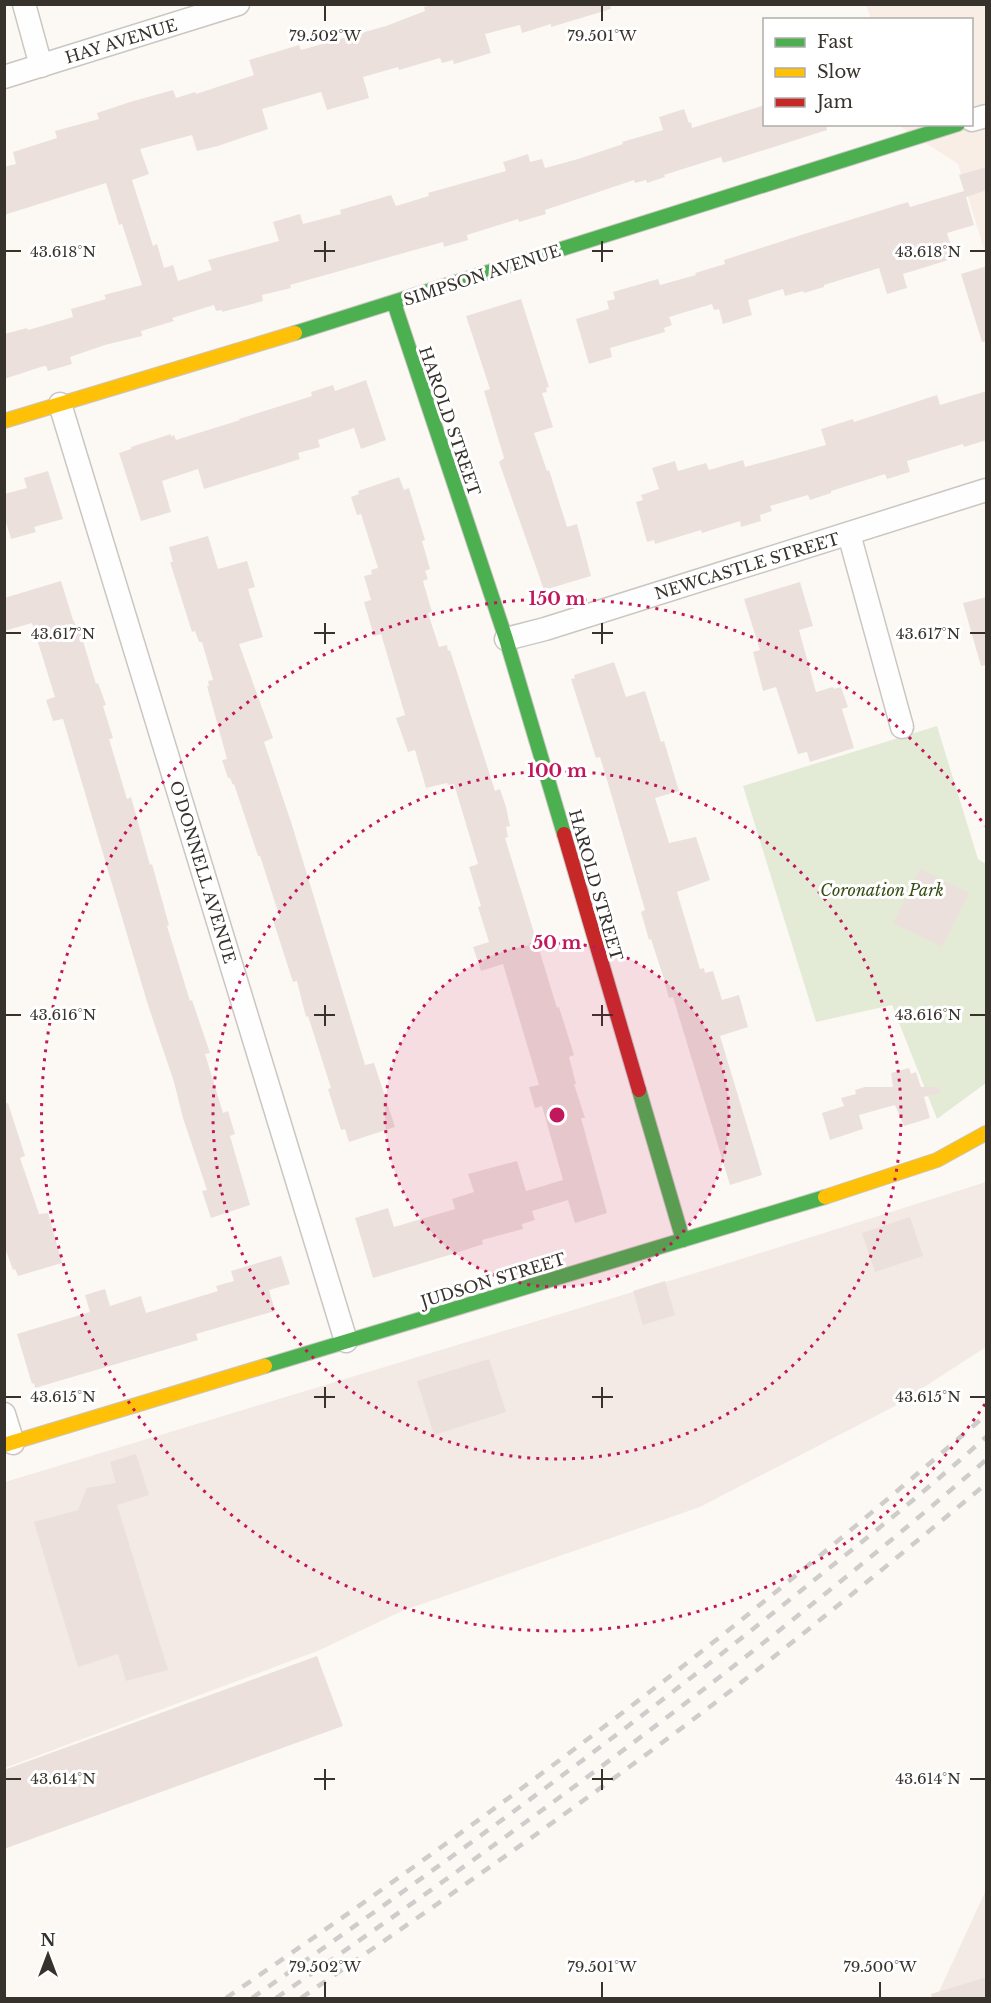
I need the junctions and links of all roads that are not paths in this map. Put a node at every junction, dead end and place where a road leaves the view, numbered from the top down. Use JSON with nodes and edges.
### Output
{"nodes":[{"id":1,"x":24,"y":4,"type":"edge"},
{"id":2,"x":238,"y":4,"type":"edge"},
{"id":3,"x":41,"y":66,"type":"junction"},
{"id":4,"x":4,"y":77,"type":"edge"},
{"id":5,"x":952,"y":126,"type":"edge"},
{"id":6,"x":394,"y":303,"type":"junction"},
{"id":7,"x":60,"y":404,"type":"junction"},
{"id":8,"x":4,"y":421,"type":"edge"},
{"id":9,"x":987,"y":490,"type":"edge"},
{"id":10,"x":849,"y":534,"type":"junction"},
{"id":11,"x":506,"y":639,"type":"junction"},
{"id":12,"x":902,"y":727,"type":"dead end"},
{"id":13,"x":987,"y":1133,"type":"edge"},
{"id":14,"x":683,"y":1240,"type":"junction"},
{"id":15,"x":346,"y":1341,"type":"junction"},
{"id":16,"x":4,"y":1414,"type":"edge"},
{"id":17,"x":9,"y":1444,"type":"edge"}],
"edges":[{"from":1,"to":3,"type":"street"},
{"from":2,"to":3,"type":"street","name":"HAY AVENUE"},
{"from":3,"to":4,"type":"street","name":"HAY AVENUE"},
{"from":5,"to":6,"type":"street","name":"SIMPSON AVENUE"},
{"from":6,"to":7,"type":"street","name":"SIMPSON AVENUE"},
{"from":6,"to":11,"type":"street","name":"HAROLD STREET"},
{"from":7,"to":8,"type":"street","name":"SIMPSON AVENUE"},
{"from":7,"to":15,"type":"street","name":"O'DONNELL AVENUE"},
{"from":9,"to":10,"type":"street","name":"NEWCASTLE STREET"},
{"from":10,"to":11,"type":"street","name":"NEWCASTLE STREET"},
{"from":10,"to":12,"type":"street"},
{"from":11,"to":14,"type":"street","name":"HAROLD STREET"},
{"from":13,"to":14,"type":"street","name":"JUDSON STREET"},
{"from":14,"to":15,"type":"street","name":"JUDSON STREET"},
{"from":15,"to":17,"type":"street","name":"JUDSON STREET"},
{"from":16,"to":17,"type":"street"}]}
